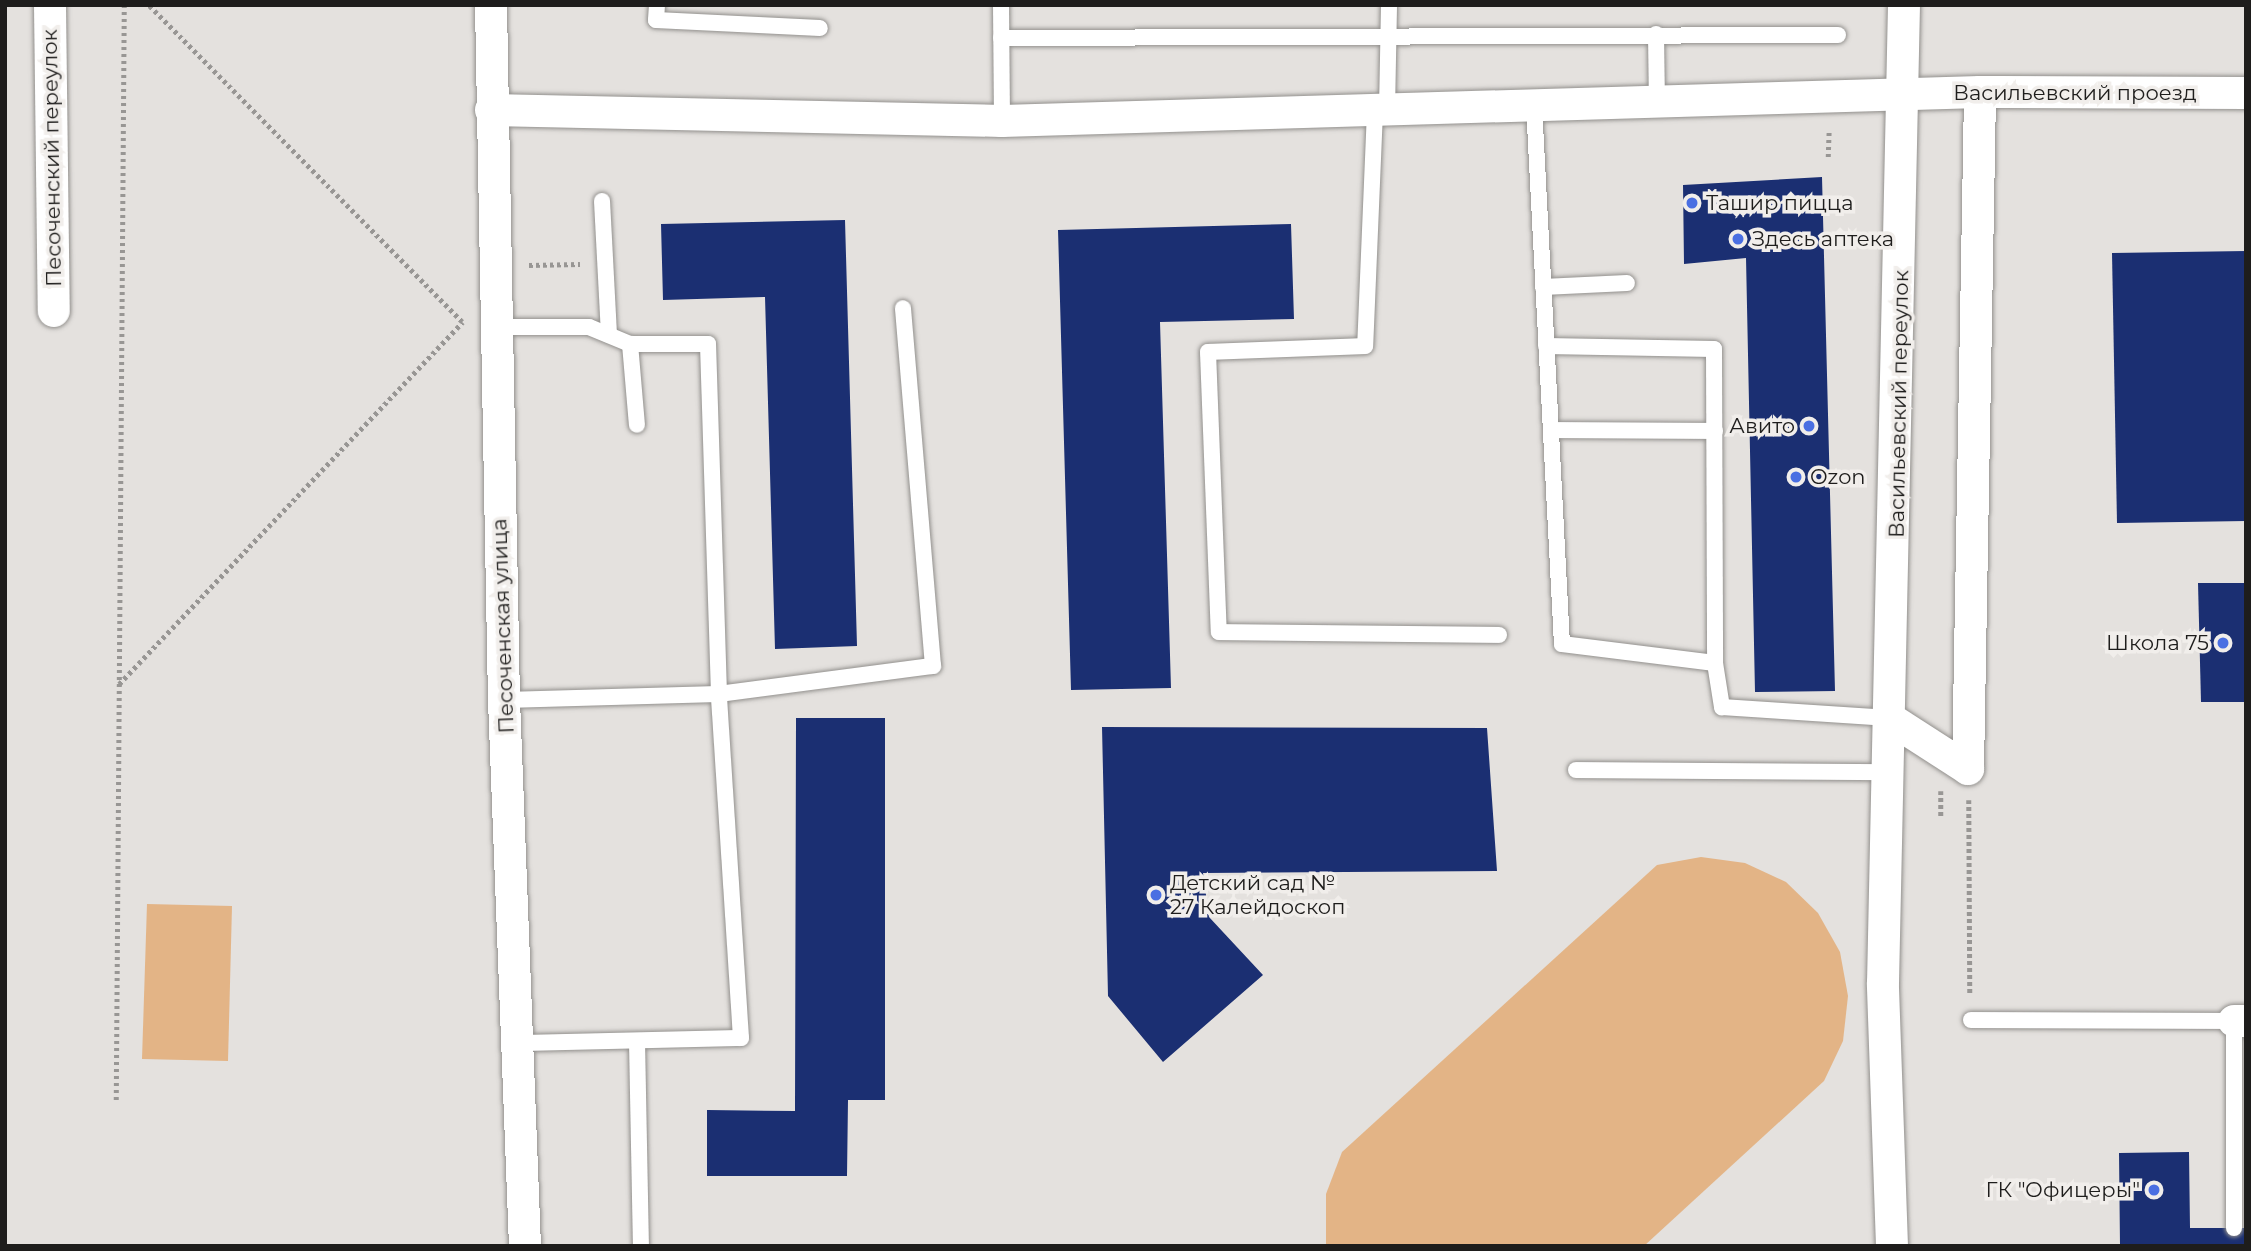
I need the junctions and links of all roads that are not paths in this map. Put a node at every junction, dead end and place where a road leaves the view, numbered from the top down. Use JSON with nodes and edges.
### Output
{"nodes":[{"id":1,"x":50,"y":5,"type":"edge"},
{"id":2,"x":491,"y":5,"type":"edge"},
{"id":3,"x":657,"y":5,"type":"edge"},
{"id":4,"x":1001,"y":5,"type":"edge"},
{"id":5,"x":1389,"y":5,"type":"edge"},
{"id":6,"x":1904,"y":5,"type":"edge"},
{"id":7,"x":820,"y":28,"type":"dead end"},
{"id":8,"x":1656,"y":34,"type":"junction"},
{"id":9,"x":1838,"y":35,"type":"dead end"},
{"id":10,"x":1390,"y":37,"type":"junction"},
{"id":11,"x":1001,"y":38,"type":"junction"},
{"id":12,"x":1980,"y":92,"type":"junction"},
{"id":13,"x":2246,"y":93,"type":"edge"},
{"id":14,"x":1905,"y":95,"type":"junction"},
{"id":15,"x":1657,"y":102,"type":"junction"},
{"id":16,"x":1534,"y":105,"type":"junction"},
{"id":17,"x":491,"y":110,"type":"junction"},
{"id":18,"x":1381,"y":110,"type":"junction"},
{"id":19,"x":1002,"y":121,"type":"junction"},
{"id":20,"x":601,"y":201,"type":"dead end"},
{"id":21,"x":1627,"y":284,"type":"dead end"},
{"id":22,"x":1543,"y":287,"type":"junction"},
{"id":23,"x":903,"y":308,"type":"dead end"},
{"id":24,"x":54,"y":310,"type":"dead end"},
{"id":25,"x":495,"y":327,"type":"junction"},
{"id":26,"x":609,"y":335,"type":"junction"},
{"id":27,"x":631,"y":344,"type":"junction"},
{"id":28,"x":1546,"y":346,"type":"junction"},
{"id":29,"x":638,"y":425,"type":"dead end"},
{"id":30,"x":1551,"y":430,"type":"junction"},
{"id":31,"x":1715,"y":431,"type":"junction"},
{"id":32,"x":1499,"y":635,"type":"dead end"},
{"id":33,"x":1715,"y":663,"type":"junction"},
{"id":34,"x":719,"y":694,"type":"junction"},
{"id":35,"x":504,"y":699,"type":"junction"},
{"id":36,"x":1889,"y":718,"type":"junction"},
{"id":37,"x":1576,"y":771,"type":"dead end"},
{"id":38,"x":1885,"y":772,"type":"junction"},
{"id":39,"x":1971,"y":1020,"type":"road end"},
{"id":40,"x":2240,"y":1021,"type":"edge"},
{"id":41,"x":637,"y":1041,"type":"junction"},
{"id":42,"x":520,"y":1043,"type":"junction"},
{"id":43,"x":2234,"y":1228,"type":"dead end"},
{"id":44,"x":525,"y":1246,"type":"edge"},
{"id":45,"x":641,"y":1246,"type":"edge"},
{"id":46,"x":1892,"y":1246,"type":"edge"}],
"edges":[{"from":1,"to":24,"type":"street","name":"Песоченский переулок"},
{"from":2,"to":17,"type":"street","name":"Песоченская улица"},
{"from":3,"to":7,"type":"lane"},
{"from":4,"to":11,"type":"lane"},
{"from":5,"to":10,"type":"lane"},
{"from":6,"to":14,"type":"street","name":"Васильевский переулок"},
{"from":8,"to":9,"type":"lane"},
{"from":8,"to":10,"type":"lane"},
{"from":8,"to":15,"type":"lane"},
{"from":10,"to":11,"type":"lane"},
{"from":10,"to":18,"type":"lane"},
{"from":11,"to":19,"type":"lane"},
{"from":12,"to":13,"type":"street","name":"Васильевский проезд"},
{"from":12,"to":14,"type":"street","name":"Васильевский проезд"},
{"from":12,"to":36,"type":"street"},
{"from":14,"to":15,"type":"street","name":"Васильевский проезд"},
{"from":14,"to":36,"type":"street","name":"Васильевский переулок"},
{"from":15,"to":16,"type":"street","name":"Васильевский проезд"},
{"from":16,"to":18,"type":"street","name":"Васильевский проезд"},
{"from":16,"to":22,"type":"lane"},
{"from":17,"to":19,"type":"street","name":"Васильевский проезд"},
{"from":17,"to":25,"type":"street","name":"Песоченская улица"},
{"from":18,"to":19,"type":"street","name":"Васильевский проезд"},
{"from":18,"to":32,"type":"lane"},
{"from":20,"to":26,"type":"lane"},
{"from":21,"to":22,"type":"lane"},
{"from":22,"to":28,"type":"lane"},
{"from":23,"to":34,"type":"lane"},
{"from":25,"to":26,"type":"lane"},
{"from":25,"to":35,"type":"street","name":"Песоченская улица"},
{"from":26,"to":27,"type":"lane"},
{"from":27,"to":29,"type":"lane"},
{"from":27,"to":34,"type":"lane"},
{"from":28,"to":30,"type":"lane"},
{"from":28,"to":31,"type":"lane"},
{"from":30,"to":31,"type":"lane"},
{"from":30,"to":33,"type":"lane"},
{"from":31,"to":33,"type":"lane"},
{"from":33,"to":36,"type":"lane"},
{"from":34,"to":35,"type":"lane"},
{"from":34,"to":41,"type":"lane"},
{"from":35,"to":42,"type":"street","name":"Песоченская улица"},
{"from":36,"to":38,"type":"street","name":"Васильевский переулок"},
{"from":37,"to":38,"type":"lane"},
{"from":38,"to":46,"type":"street","name":"Васильевский переулок"},
{"from":39,"to":40,"type":"lane"},
{"from":40,"to":43,"type":"lane"},
{"from":41,"to":42,"type":"lane"},
{"from":41,"to":45,"type":"lane"},
{"from":42,"to":44,"type":"street","name":"Песоченская улица"}]}
